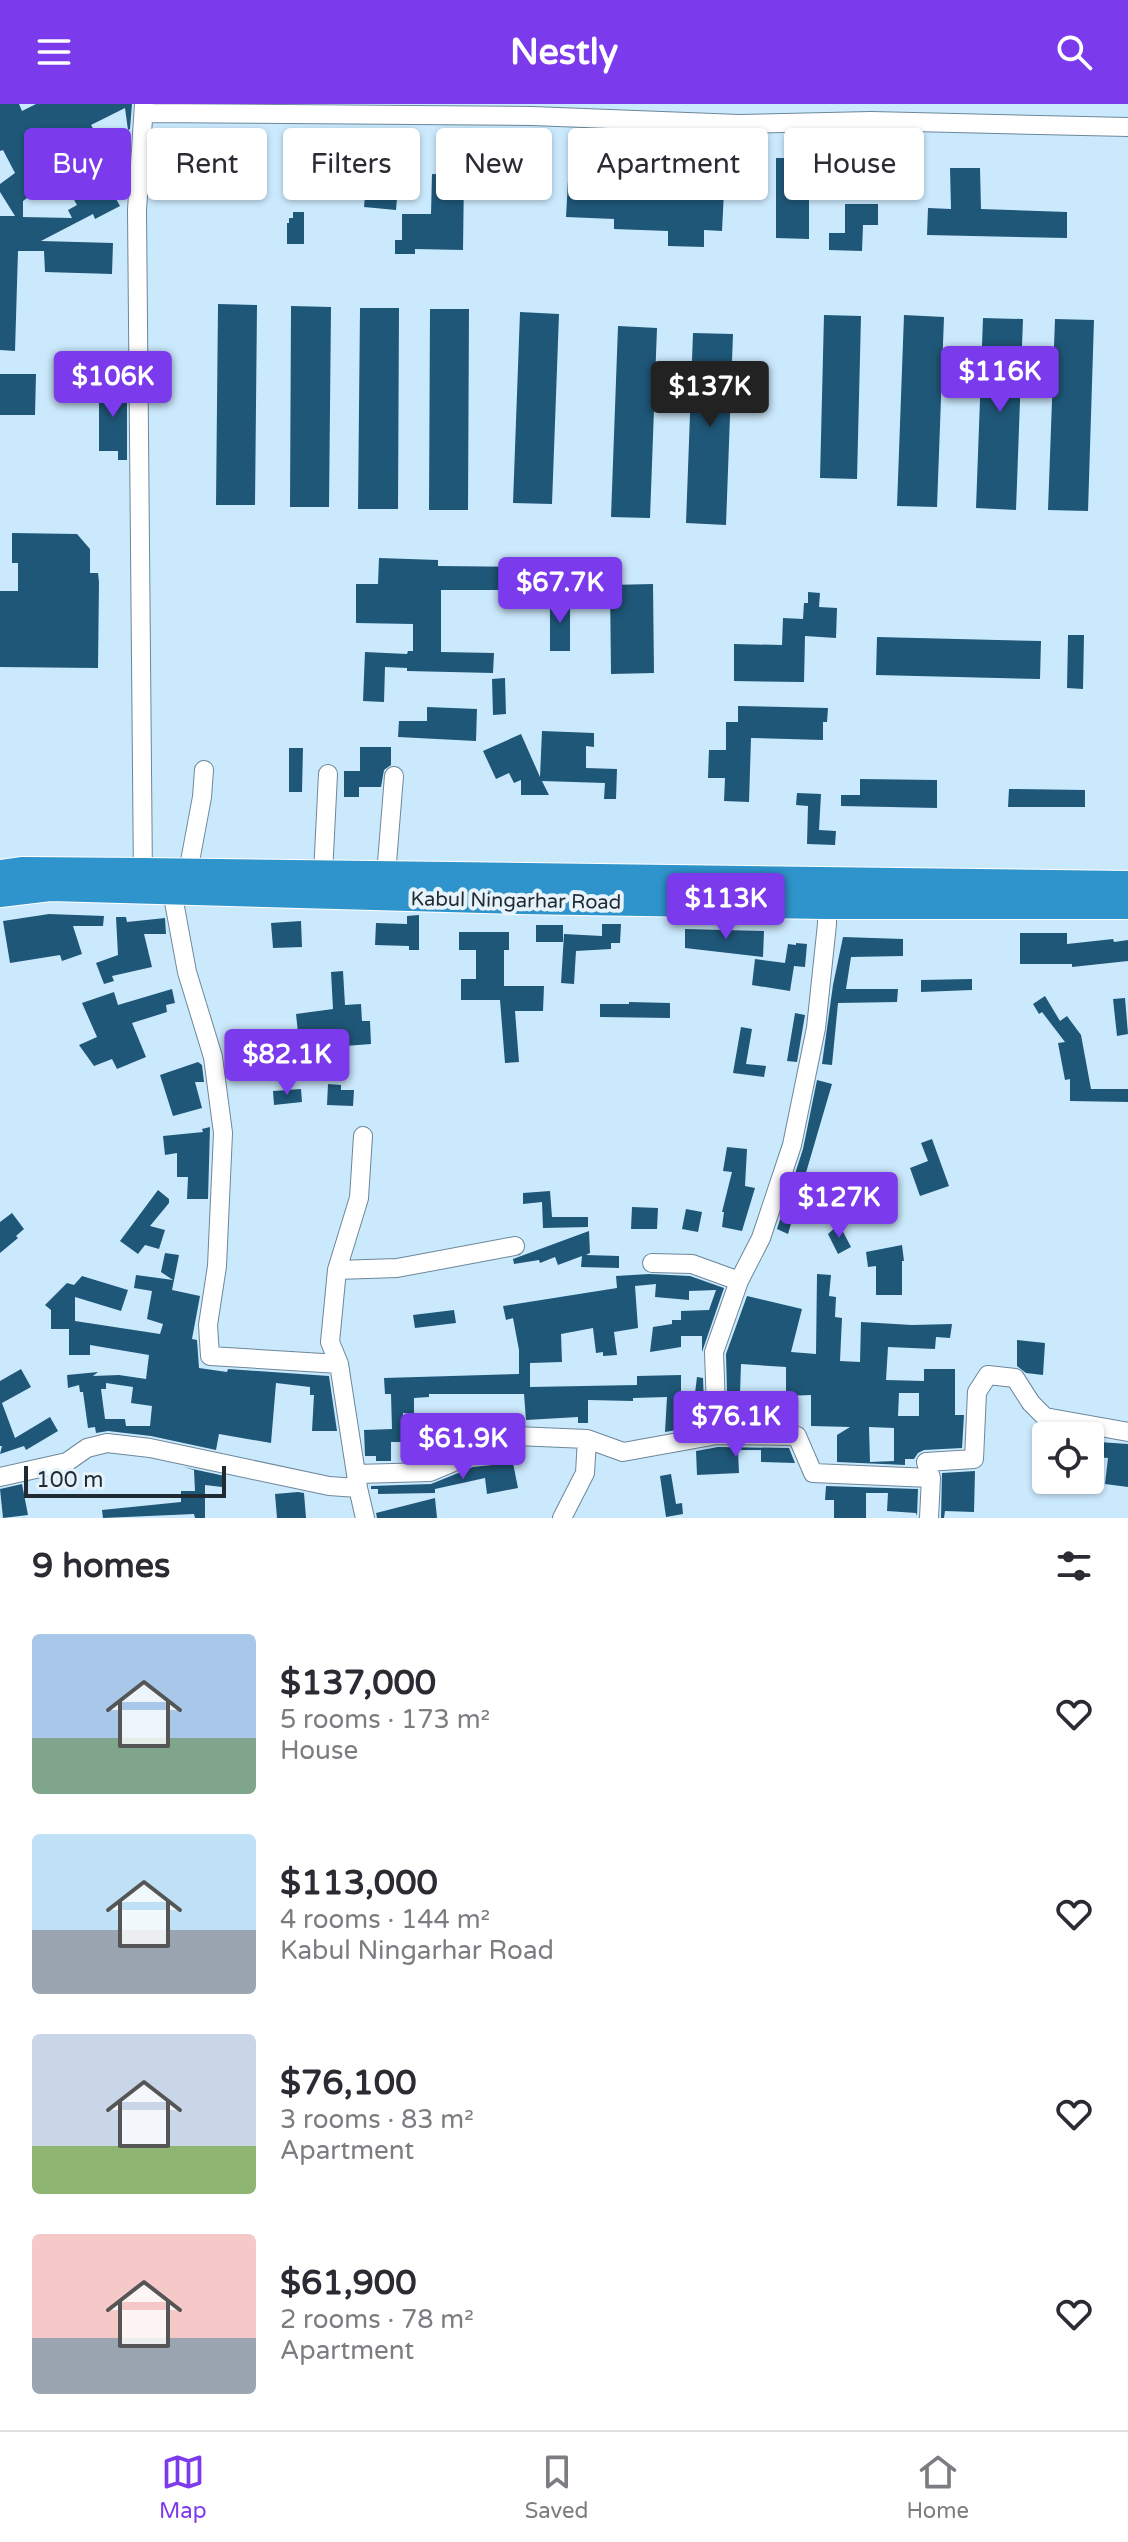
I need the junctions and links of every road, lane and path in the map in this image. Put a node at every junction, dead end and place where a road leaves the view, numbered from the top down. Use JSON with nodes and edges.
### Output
{"nodes":[{"id":1,"x":144,"y":108,"type":"edge"},
{"id":2,"x":1128,"y":127,"type":"edge"},
{"id":3,"x":204,"y":770,"type":"dead end"},
{"id":4,"x":328,"y":774,"type":"dead end"},
{"id":5,"x":394,"y":776,"type":"dead end"},
{"id":6,"x":0,"y":873,"type":"edge"},
{"id":7,"x":323,"y":874,"type":"junction"},
{"id":8,"x":386,"y":875,"type":"junction"},
{"id":9,"x":143,"y":880,"type":"junction"},
{"id":10,"x":180,"y":881,"type":"junction"},
{"id":11,"x":1128,"y":884,"type":"edge"},
{"id":12,"x":0,"y":894,"type":"edge"},
{"id":13,"x":827,"y":906,"type":"junction"},
{"id":14,"x":1128,"y":906,"type":"edge"},
{"id":15,"x":363,"y":1136,"type":"dead end"},
{"id":16,"x":515,"y":1246,"type":"dead end"},
{"id":17,"x":652,"y":1263,"type":"dead end"},
{"id":18,"x":337,"y":1270,"type":"junction"},
{"id":19,"x":739,"y":1281,"type":"junction"},
{"id":20,"x":339,"y":1364,"type":"junction"},
{"id":21,"x":1128,"y":1432,"type":"edge"},
{"id":22,"x":717,"y":1435,"type":"junction"},
{"id":23,"x":587,"y":1439,"type":"junction"},
{"id":24,"x":0,"y":1477,"type":"edge"},
{"id":25,"x":931,"y":1478,"type":"junction"},
{"id":26,"x":357,"y":1481,"type":"junction"},
{"id":27,"x":365,"y":1518,"type":"edge"},
{"id":28,"x":562,"y":1518,"type":"edge"},
{"id":29,"x":929,"y":1518,"type":"edge"}],
"edges":[{"from":1,"to":2,"type":"street"},
{"from":1,"to":9,"type":"street"},
{"from":3,"to":10,"type":"street"},
{"from":4,"to":7,"type":"street"},
{"from":5,"to":8,"type":"street"},
{"from":6,"to":9,"type":"highway","name":"Kabul Ningarhar Road"},
{"from":7,"to":8,"type":"highway","name":"Kabul Ningarhar Road"},
{"from":7,"to":10,"type":"highway","name":"Kabul Ningarhar Road"},
{"from":8,"to":11,"type":"highway","name":"Kabul Ningarhar Road"},
{"from":9,"to":10,"type":"highway","name":"Kabul Ningarhar Road"},
{"from":9,"to":12,"type":"highway","name":"Kabul Ningarhar Road"},
{"from":10,"to":13,"type":"highway","name":"Kabul Ningarhar Road"},
{"from":10,"to":20,"type":"street"},
{"from":13,"to":14,"type":"highway","name":"Kabul Ningarhar Road"},
{"from":13,"to":19,"type":"street"},
{"from":15,"to":18,"type":"street"},
{"from":16,"to":18,"type":"street"},
{"from":17,"to":19,"type":"street"},
{"from":18,"to":20,"type":"street"},
{"from":19,"to":22,"type":"street"},
{"from":20,"to":26,"type":"street"},
{"from":21,"to":25,"type":"street"},
{"from":22,"to":23,"type":"street"},
{"from":22,"to":25,"type":"street"},
{"from":23,"to":26,"type":"street"},
{"from":23,"to":28,"type":"street"},
{"from":24,"to":26,"type":"street"},
{"from":25,"to":29,"type":"street"},
{"from":26,"to":27,"type":"street"}]}
